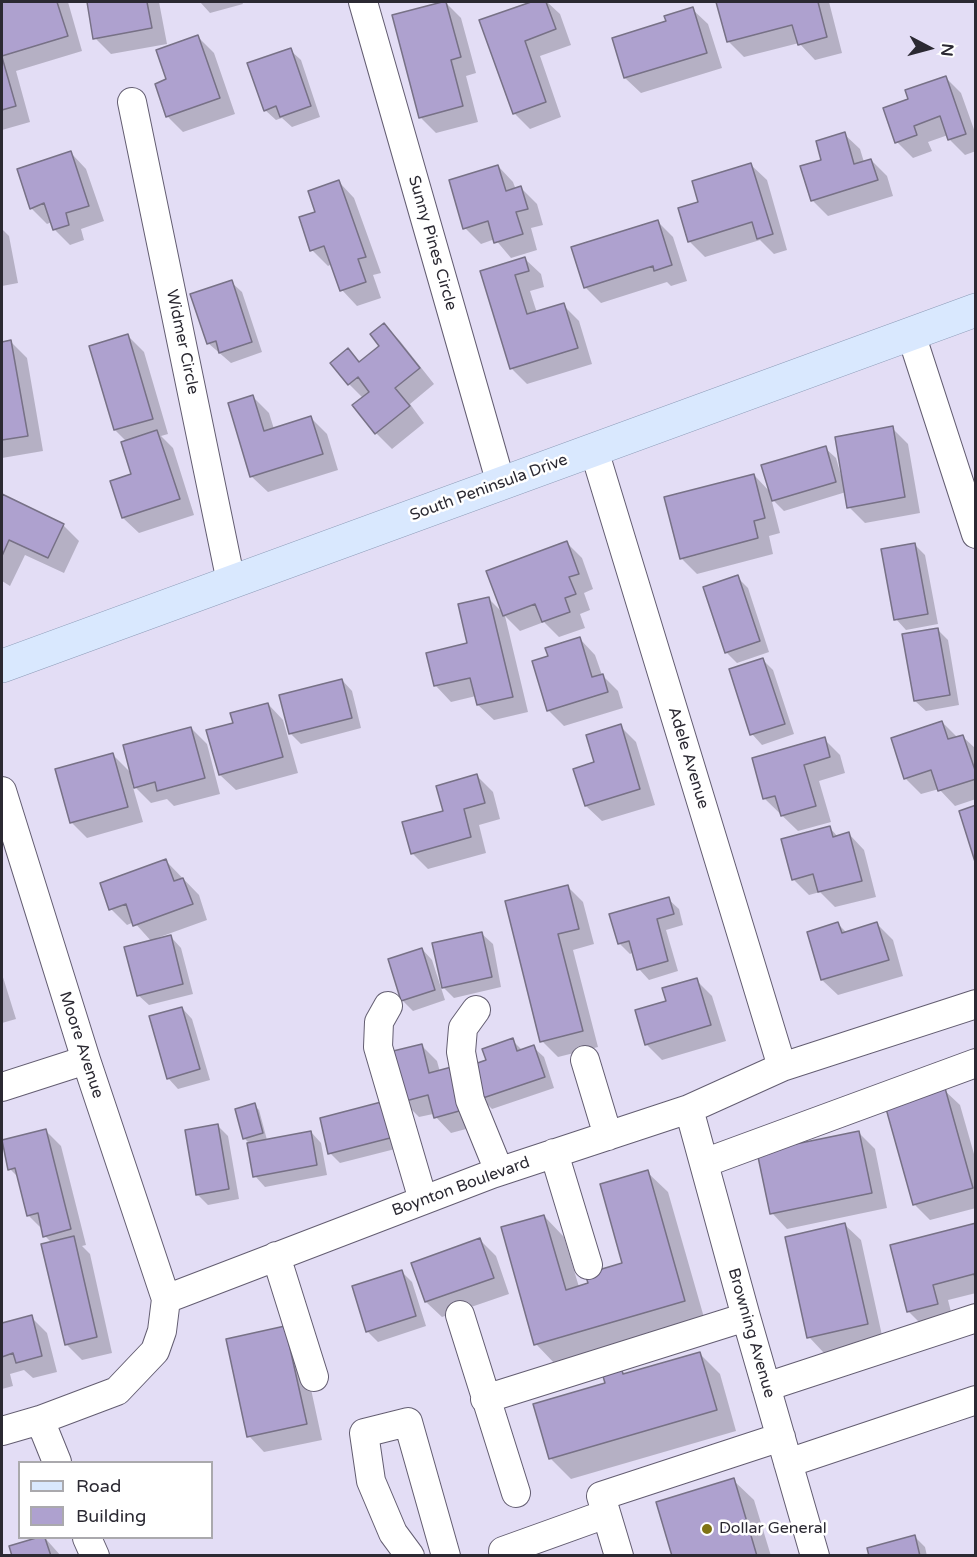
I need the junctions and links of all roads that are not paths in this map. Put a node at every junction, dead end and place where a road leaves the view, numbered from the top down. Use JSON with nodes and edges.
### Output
{"nodes":[{"id":1,"x":363,"y":2,"type":"edge"},
{"id":2,"x":132,"y":102,"type":"dead end"},
{"id":3,"x":975,"y":310,"type":"edge"},
{"id":4,"x":911,"y":334,"type":"junction"},
{"id":5,"x":594,"y":450,"type":"junction"},
{"id":6,"x":501,"y":484,"type":"junction"},
{"id":7,"x":975,"y":534,"type":"edge"},
{"id":8,"x":231,"y":582,"type":"junction"},
{"id":9,"x":2,"y":666,"type":"edge"},
{"id":10,"x":2,"y":791,"type":"edge"},
{"id":11,"x":975,"y":1004,"type":"edge"},
{"id":12,"x":388,"y":1006,"type":"dead end"},
{"id":13,"x":476,"y":1010,"type":"dead end"},
{"id":14,"x":86,"y":1060,"type":"junction"},
{"id":15,"x":585,"y":1060,"type":"dead end"},
{"id":16,"x":975,"y":1063,"type":"edge"},
{"id":17,"x":782,"y":1067,"type":"junction"},
{"id":18,"x":2,"y":1087,"type":"edge"},
{"id":19,"x":689,"y":1109,"type":"junction"},
{"id":20,"x":608,"y":1136,"type":"junction"},
{"id":21,"x":554,"y":1153,"type":"junction"},
{"id":22,"x":704,"y":1163,"type":"junction"},
{"id":23,"x":499,"y":1172,"type":"junction"},
{"id":24,"x":423,"y":1200,"type":"junction"},
{"id":25,"x":276,"y":1256,"type":"junction"},
{"id":26,"x":588,"y":1265,"type":"dead end"},
{"id":27,"x":166,"y":1299,"type":"junction"},
{"id":28,"x":460,"y":1316,"type":"dead end"},
{"id":29,"x":746,"y":1317,"type":"junction"},
{"id":30,"x":975,"y":1318,"type":"edge"},
{"id":31,"x":314,"y":1377,"type":"dead end"},
{"id":32,"x":766,"y":1388,"type":"junction"},
{"id":33,"x":485,"y":1399,"type":"junction"},
{"id":34,"x":975,"y":1401,"type":"edge"},
{"id":35,"x":40,"y":1420,"type":"junction"},
{"id":36,"x":2,"y":1431,"type":"edge"},
{"id":37,"x":784,"y":1450,"type":"junction"},
{"id":38,"x":57,"y":1461,"type":"edge"},
{"id":39,"x":516,"y":1493,"type":"dead end"},
{"id":40,"x":606,"y":1514,"type":"junction"},
{"id":41,"x":87,"y":1539,"type":"edge"},
{"id":42,"x":95,"y":1556,"type":"edge"},
{"id":43,"x":410,"y":1556,"type":"edge"},
{"id":44,"x":446,"y":1556,"type":"edge"},
{"id":45,"x":504,"y":1556,"type":"edge"},
{"id":46,"x":619,"y":1556,"type":"edge"},
{"id":47,"x":815,"y":1556,"type":"edge"}],
"edges":[{"from":1,"to":6,"type":"street","name":"Sunny Pines Circle"},
{"from":2,"to":8,"type":"street","name":"Widmer Circle"},
{"from":3,"to":4,"type":"main road","name":"South Peninsula Drive"},
{"from":4,"to":5,"type":"main road","name":"South Peninsula Drive"},
{"from":4,"to":7,"type":"street"},
{"from":5,"to":6,"type":"main road","name":"South Peninsula Drive"},
{"from":5,"to":17,"type":"street","name":"Adele Avenue"},
{"from":6,"to":8,"type":"main road","name":"South Peninsula Drive"},
{"from":8,"to":9,"type":"main road","name":"South Peninsula Drive"},
{"from":10,"to":14,"type":"street","name":"Moore Avenue"},
{"from":11,"to":17,"type":"street","name":"Boynton Boulevard"},
{"from":12,"to":24,"type":"street"},
{"from":13,"to":23,"type":"street"},
{"from":14,"to":18,"type":"street"},
{"from":14,"to":27,"type":"street","name":"Moore Avenue"},
{"from":15,"to":20,"type":"street"},
{"from":16,"to":22,"type":"street"},
{"from":17,"to":19,"type":"street","name":"Boynton Boulevard"},
{"from":19,"to":20,"type":"street","name":"Boynton Boulevard"},
{"from":19,"to":22,"type":"street","name":"Browning Avenue"},
{"from":20,"to":21,"type":"street","name":"Boynton Boulevard"},
{"from":21,"to":23,"type":"street","name":"Boynton Boulevard"},
{"from":21,"to":26,"type":"street"},
{"from":22,"to":29,"type":"street","name":"Browning Avenue"},
{"from":23,"to":24,"type":"street","name":"Boynton Boulevard"},
{"from":24,"to":25,"type":"street","name":"Boynton Boulevard"},
{"from":25,"to":27,"type":"street","name":"Boynton Boulevard"},
{"from":25,"to":31,"type":"street"},
{"from":27,"to":35,"type":"street"},
{"from":28,"to":33,"type":"street"},
{"from":29,"to":32,"type":"street","name":"Browning Avenue"},
{"from":29,"to":33,"type":"street"},
{"from":30,"to":32,"type":"street"},
{"from":32,"to":37,"type":"street","name":"Browning Avenue"},
{"from":33,"to":39,"type":"street"},
{"from":34,"to":37,"type":"street"},
{"from":35,"to":36,"type":"street"},
{"from":35,"to":38,"type":"street"},
{"from":37,"to":40,"type":"street"},
{"from":37,"to":47,"type":"street","name":"Browning Avenue"},
{"from":40,"to":45,"type":"street"},
{"from":40,"to":46,"type":"street"},
{"from":41,"to":42,"type":"street"},
{"from":43,"to":44,"type":"street"}]}
